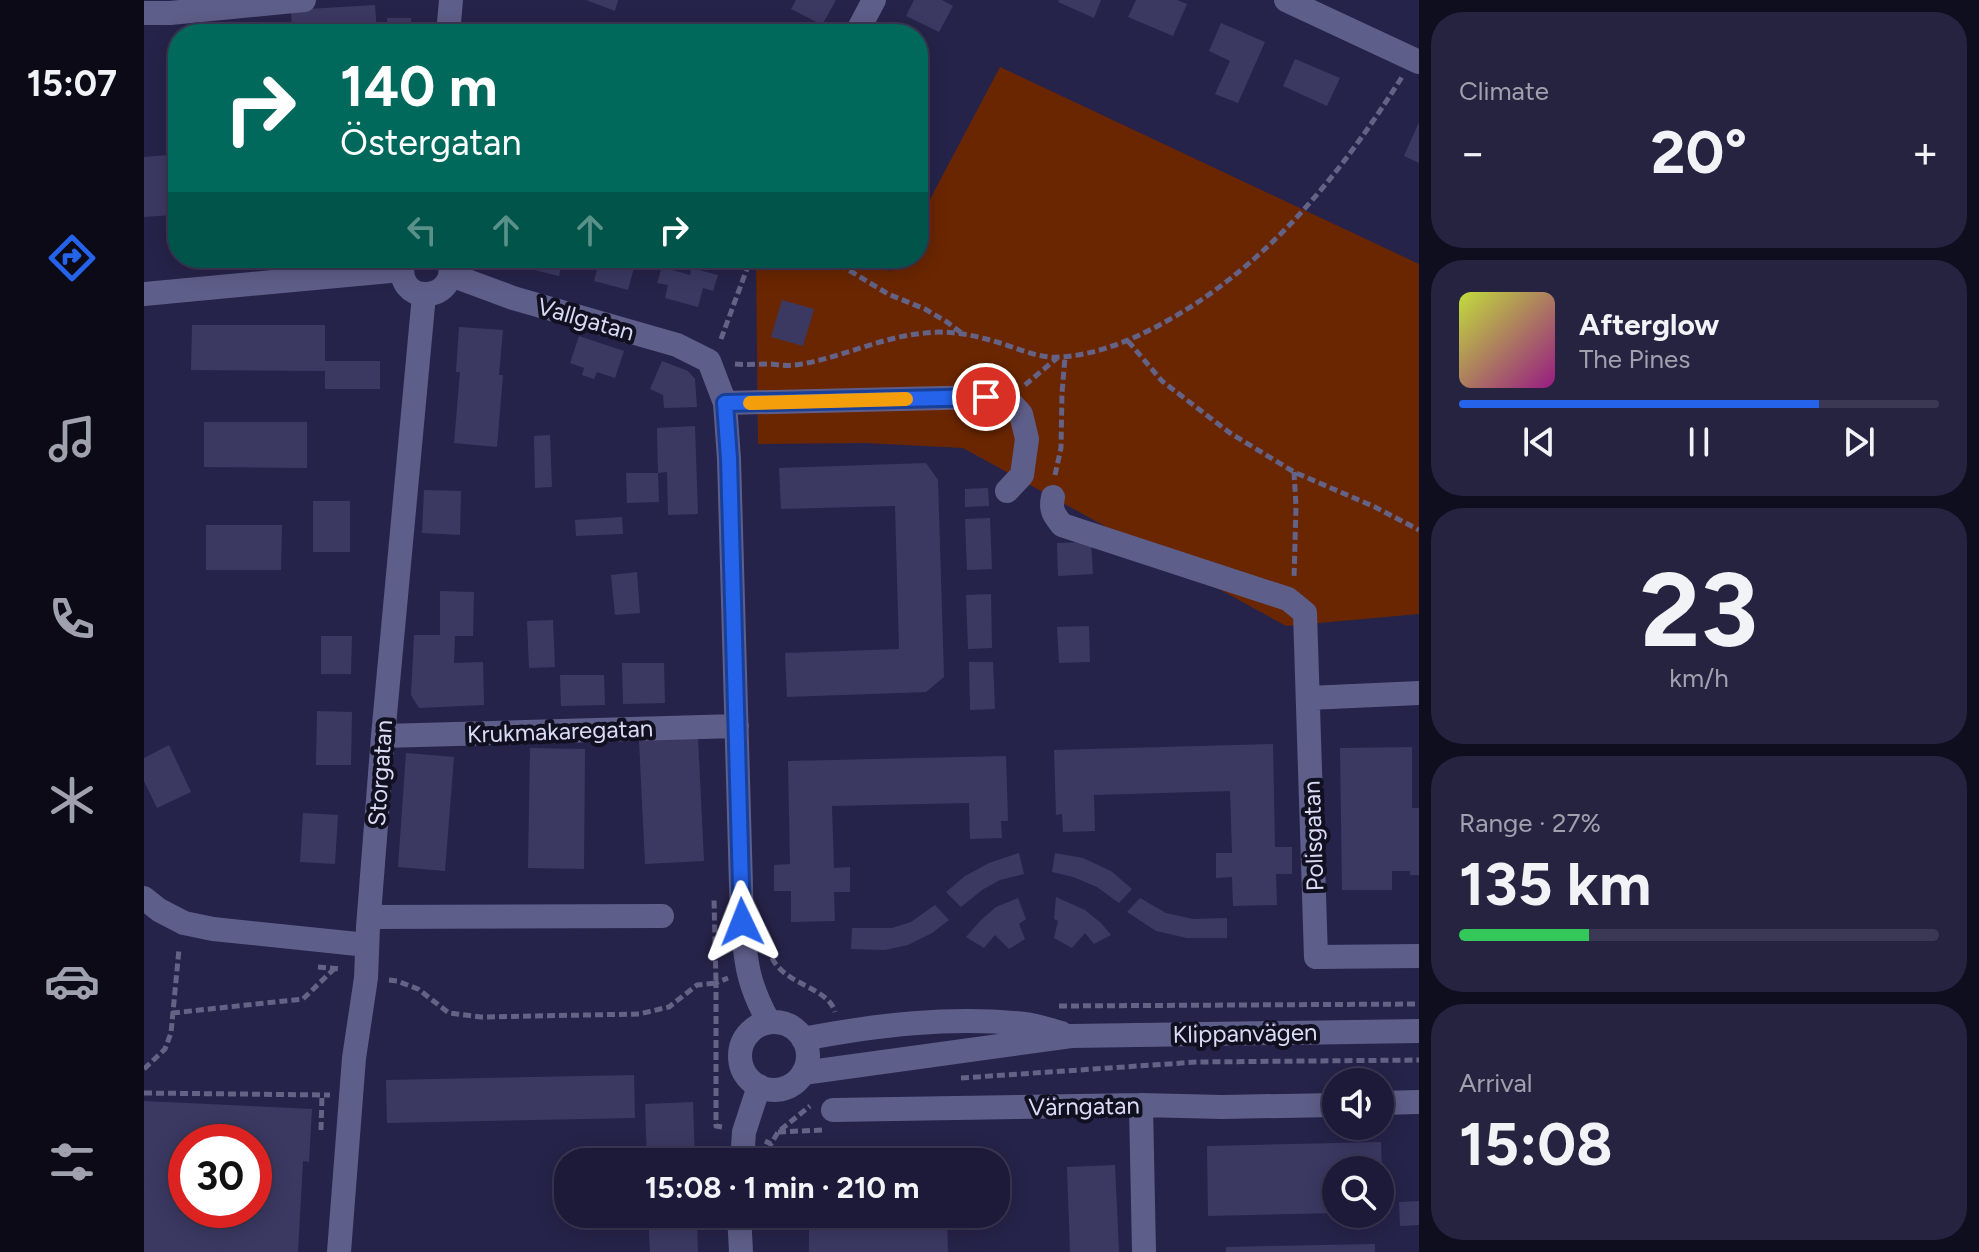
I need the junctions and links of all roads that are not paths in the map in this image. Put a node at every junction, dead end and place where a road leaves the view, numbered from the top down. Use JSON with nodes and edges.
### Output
{"nodes":[{"id":1,"x":304,"y":0,"type":"edge"},
{"id":2,"x":451,"y":0,"type":"edge"},
{"id":3,"x":874,"y":0,"type":"edge"},
{"id":4,"x":1286,"y":0,"type":"edge"},
{"id":5,"x":144,"y":13,"type":"edge"},
{"id":6,"x":449,"y":24,"type":"edge"},
{"id":7,"x":861,"y":24,"type":"edge"},
{"id":8,"x":1417,"y":55,"type":"edge"},
{"id":9,"x":368,"y":268,"type":"edge"},
{"id":10,"x":402,"y":268,"type":"edge"},
{"id":11,"x":449,"y":268,"type":"edge"},
{"id":12,"x":453,"y":268,"type":"edge"},
{"id":13,"x":144,"y":294,"type":"edge"},
{"id":14,"x":424,"y":295,"type":"junction"},
{"id":15,"x":725,"y":403,"type":"junction"},
{"id":16,"x":1007,"y":491,"type":"dead end"},
{"id":17,"x":1053,"y":497,"type":"road end"},
{"id":18,"x":1419,"y":693,"type":"edge"},
{"id":19,"x":1309,"y":698,"type":"junction"},
{"id":20,"x":737,"y":726,"type":"junction"},
{"id":21,"x":383,"y":736,"type":"junction"},
{"id":22,"x":144,"y":898,"type":"edge"},
{"id":23,"x":662,"y":916,"type":"dead end"},
{"id":24,"x":369,"y":917,"type":"junction"},
{"id":25,"x":367,"y":945,"type":"junction"},
{"id":26,"x":1419,"y":956,"type":"edge"},
{"id":27,"x":769,"y":1022,"type":"junction"},
{"id":28,"x":1419,"y":1031,"type":"edge"},
{"id":29,"x":1071,"y":1036,"type":"junction"},
{"id":30,"x":803,"y":1039,"type":"junction"},
{"id":31,"x":803,"y":1073,"type":"junction"},
{"id":32,"x":759,"y":1086,"type":"junction"},
{"id":33,"x":1419,"y":1102,"type":"edge"},
{"id":34,"x":1394,"y":1103,"type":"edge"},
{"id":35,"x":1141,"y":1105,"type":"junction"},
{"id":36,"x":1322,"y":1105,"type":"edge"},
{"id":37,"x":833,"y":1110,"type":"road end"},
{"id":38,"x":743,"y":1148,"type":"edge"},
{"id":39,"x":740,"y":1228,"type":"edge"},
{"id":40,"x":339,"y":1252,"type":"edge"},
{"id":41,"x":741,"y":1252,"type":"edge"},
{"id":42,"x":1144,"y":1252,"type":"edge"}],
"edges":[{"from":1,"to":5,"type":"street"},
{"from":2,"to":6,"type":"street"},
{"from":3,"to":7,"type":"street"},
{"from":4,"to":8,"type":"street"},
{"from":9,"to":13,"type":"street"},
{"from":10,"to":14,"type":"street"},
{"from":11,"to":14,"type":"street"},
{"from":12,"to":15,"type":"street","name":"Vallgatan"},
{"from":14,"to":21,"type":"street","name":"Storgatan"},
{"from":15,"to":16,"type":"street"},
{"from":15,"to":20,"type":"street"},
{"from":17,"to":19,"type":"street","name":"Polisgatan"},
{"from":18,"to":19,"type":"street"},
{"from":19,"to":26,"type":"street","name":"Polisgatan"},
{"from":20,"to":21,"type":"street","name":"Krukmakaregatan"},
{"from":20,"to":27,"type":"street"},
{"from":21,"to":24,"type":"street","name":"Storgatan"},
{"from":22,"to":25,"type":"street"},
{"from":23,"to":24,"type":"street"},
{"from":24,"to":25,"type":"street","name":"Storgatan"},
{"from":25,"to":40,"type":"street","name":"Storgatan"},
{"from":27,"to":30,"type":"street"},
{"from":27,"to":32,"type":"street"},
{"from":28,"to":29,"type":"street","name":"Klippanvägen"},
{"from":29,"to":30,"type":"street","name":"Klippanvägen"},
{"from":29,"to":31,"type":"street","name":"Klippanvägen"},
{"from":30,"to":31,"type":"street"},
{"from":31,"to":32,"type":"street"},
{"from":32,"to":38,"type":"street"},
{"from":33,"to":34,"type":"street"},
{"from":35,"to":36,"type":"street","name":"Värngatan"},
{"from":35,"to":37,"type":"street","name":"Värngatan"},
{"from":35,"to":42,"type":"street"},
{"from":39,"to":41,"type":"street"}]}
